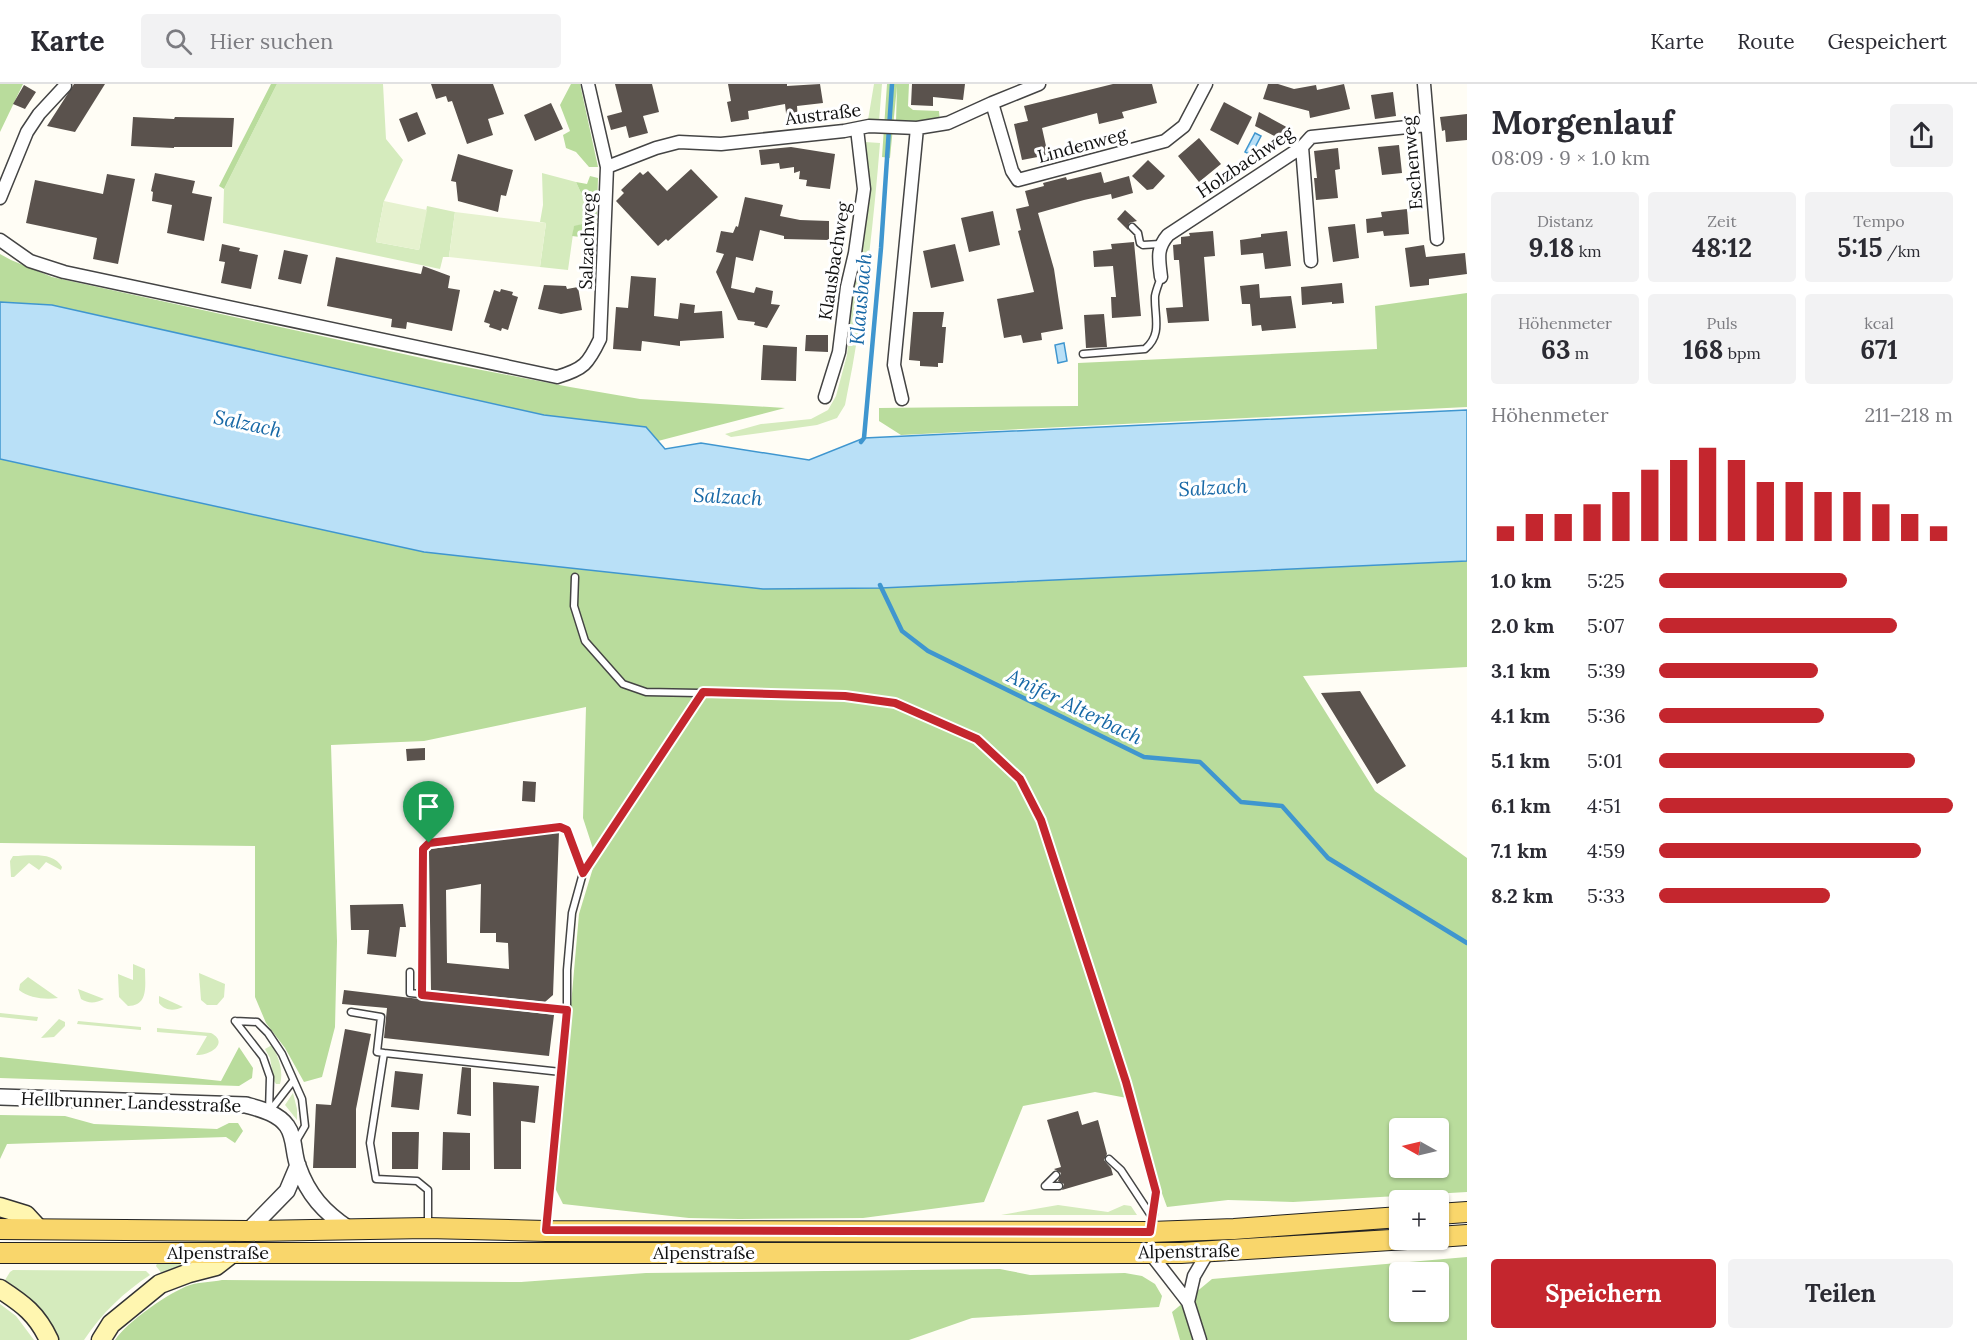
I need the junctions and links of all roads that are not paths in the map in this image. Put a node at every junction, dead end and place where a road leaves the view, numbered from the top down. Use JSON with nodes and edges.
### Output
{"nodes":[{"id":1,"x":588,"y":84,"type":"edge"},
{"id":2,"x":1039,"y":84,"type":"edge"},
{"id":3,"x":1206,"y":84,"type":"edge"},
{"id":4,"x":1424,"y":84,"type":"edge"},
{"id":5,"x":65,"y":86,"type":"dead end"},
{"id":6,"x":992,"y":103,"type":"junction"},
{"id":7,"x":1427,"y":125,"type":"junction"},
{"id":8,"x":863,"y":127,"type":"junction"},
{"id":9,"x":914,"y":128,"type":"junction"},
{"id":10,"x":1302,"y":147,"type":"junction"},
{"id":11,"x":607,"y":167,"type":"junction"},
{"id":12,"x":0,"y":198,"type":"edge"},
{"id":13,"x":1131,"y":227,"type":"dead end"},
{"id":14,"x":1437,"y":239,"type":"dead end"},
{"id":15,"x":0,"y":240,"type":"edge"},
{"id":16,"x":1160,"y":244,"type":"junction"},
{"id":17,"x":1311,"y":261,"type":"dead end"},
{"id":18,"x":1161,"y":277,"type":"joint"},
{"id":19,"x":1083,"y":354,"type":"dead end"},
{"id":20,"x":825,"y":397,"type":"dead end"},
{"id":21,"x":902,"y":399,"type":"dead end"},
{"id":22,"x":575,"y":577,"type":"dead end"},
{"id":23,"x":703,"y":692,"type":"junction"},
{"id":24,"x":583,"y":873,"type":"junction"},
{"id":25,"x":410,"y":972,"type":"dead end"},
{"id":26,"x":422,"y":995,"type":"junction"},
{"id":27,"x":567,"y":1010,"type":"junction"},
{"id":28,"x":351,"y":1012,"type":"dead end"},
{"id":29,"x":384,"y":1053,"type":"junction"},
{"id":30,"x":561,"y":1072,"type":"junction"},
{"id":31,"x":292,"y":1081,"type":"junction"},
{"id":32,"x":0,"y":1097,"type":"edge"},
{"id":33,"x":269,"y":1112,"type":"junction"},
{"id":34,"x":294,"y":1144,"type":"junction"},
{"id":35,"x":1108,"y":1159,"type":"dead end"},
{"id":36,"x":297,"y":1165,"type":"junction"},
{"id":37,"x":1112,"y":1170,"type":"dead end"},
{"id":38,"x":1121,"y":1170,"type":"junction"},
{"id":39,"x":1056,"y":1175,"type":"dead end"},
{"id":40,"x":1059,"y":1186,"type":"dead end"},
{"id":41,"x":0,"y":1207,"type":"edge"},
{"id":42,"x":1467,"y":1212,"type":"edge"},
{"id":43,"x":1449,"y":1213,"type":"edge"},
{"id":44,"x":1389,"y":1218,"type":"edge"},
{"id":45,"x":1151,"y":1225,"type":"junction"},
{"id":46,"x":38,"y":1228,"type":"junction"},
{"id":47,"x":428,"y":1228,"type":"junction"},
{"id":48,"x":0,"y":1229,"type":"edge"},
{"id":49,"x":349,"y":1229,"type":"junction"},
{"id":50,"x":546,"y":1230,"type":"junction"},
{"id":51,"x":248,"y":1231,"type":"junction"},
{"id":52,"x":1467,"y":1235,"type":"edge"},
{"id":53,"x":1449,"y":1236,"type":"edge"},
{"id":54,"x":1389,"y":1240,"type":"edge"},
{"id":55,"x":234,"y":1252,"type":"junction"},
{"id":56,"x":1208,"y":1252,"type":"junction"},
{"id":57,"x":0,"y":1253,"type":"edge"},
{"id":58,"x":1150,"y":1253,"type":"junction"},
{"id":59,"x":0,"y":1288,"type":"edge"},
{"id":60,"x":1188,"y":1302,"type":"junction"},
{"id":61,"x":49,"y":1340,"type":"edge"},
{"id":62,"x":101,"y":1340,"type":"edge"},
{"id":63,"x":1200,"y":1340,"type":"edge"}],
"edges":[{"from":1,"to":11,"type":"street","name":"Salzachweg"},
{"from":2,"to":6,"type":"street","name":"Austraße"},
{"from":3,"to":6,"type":"street","name":"Lindenweg"},
{"from":4,"to":7,"type":"street","name":"Eschenweg"},
{"from":5,"to":12,"type":"street"},
{"from":6,"to":9,"type":"street","name":"Austraße"},
{"from":7,"to":10,"type":"street","name":"Holzbachweg"},
{"from":7,"to":14,"type":"street","name":"Eschenweg"},
{"from":8,"to":9,"type":"street","name":"Austraße"},
{"from":8,"to":11,"type":"street","name":"Austraße"},
{"from":8,"to":20,"type":"street","name":"Klausbachweg"},
{"from":9,"to":21,"type":"street"},
{"from":10,"to":16,"type":"street","name":"Holzbachweg"},
{"from":10,"to":17,"type":"street"},
{"from":11,"to":15,"type":"street","name":"Salzachweg"},
{"from":13,"to":16,"type":"lane"},
{"from":16,"to":18,"type":"street"},
{"from":18,"to":19,"type":"lane"},
{"from":22,"to":23,"type":"lane"},
{"from":23,"to":24,"type":"lane"},
{"from":23,"to":45,"type":"lane"},
{"from":24,"to":26,"type":"lane"},
{"from":24,"to":27,"type":"lane"},
{"from":25,"to":26,"type":"lane"},
{"from":26,"to":27,"type":"lane"},
{"from":27,"to":30,"type":"lane"},
{"from":28,"to":29,"type":"lane"},
{"from":29,"to":30,"type":"lane"},
{"from":29,"to":47,"type":"lane"},
{"from":30,"to":50,"type":"lane"},
{"from":31,"to":33,"type":"lane"},
{"from":31,"to":33,"type":"lane"},
{"from":31,"to":34,"type":"lane"},
{"from":32,"to":33,"type":"street","name":"Hellbrunner Landesstraße"},
{"from":33,"to":34,"type":"street"},
{"from":34,"to":36,"type":"street"},
{"from":35,"to":38,"type":"lane"},
{"from":36,"to":49,"type":"street"},
{"from":36,"to":51,"type":"street"},
{"from":37,"to":38,"type":"lane"},
{"from":38,"to":45,"type":"lane"},
{"from":39,"to":40,"type":"lane"},
{"from":41,"to":46,"type":"main road"},
{"from":42,"to":43,"type":"main road"},
{"from":44,"to":45,"type":"main road","name":"Alpenstraße"},
{"from":45,"to":50,"type":"main road","name":"Alpenstraße"},
{"from":45,"to":58,"type":"lane"},
{"from":46,"to":48,"type":"main road","name":"Alpenstraße"},
{"from":46,"to":51,"type":"main road","name":"Alpenstraße"},
{"from":47,"to":49,"type":"main road","name":"Alpenstraße"},
{"from":47,"to":50,"type":"main road","name":"Alpenstraße"},
{"from":49,"to":51,"type":"main road","name":"Alpenstraße"},
{"from":52,"to":53,"type":"main road"},
{"from":54,"to":56,"type":"main road","name":"Alpenstraße"},
{"from":55,"to":57,"type":"main road","name":"Alpenstraße"},
{"from":55,"to":58,"type":"main road","name":"Alpenstraße"},
{"from":55,"to":62,"type":"main road"},
{"from":56,"to":58,"type":"main road","name":"Alpenstraße"},
{"from":56,"to":60,"type":"street"},
{"from":58,"to":60,"type":"street"},
{"from":59,"to":61,"type":"main road"},
{"from":60,"to":63,"type":"street"}]}
